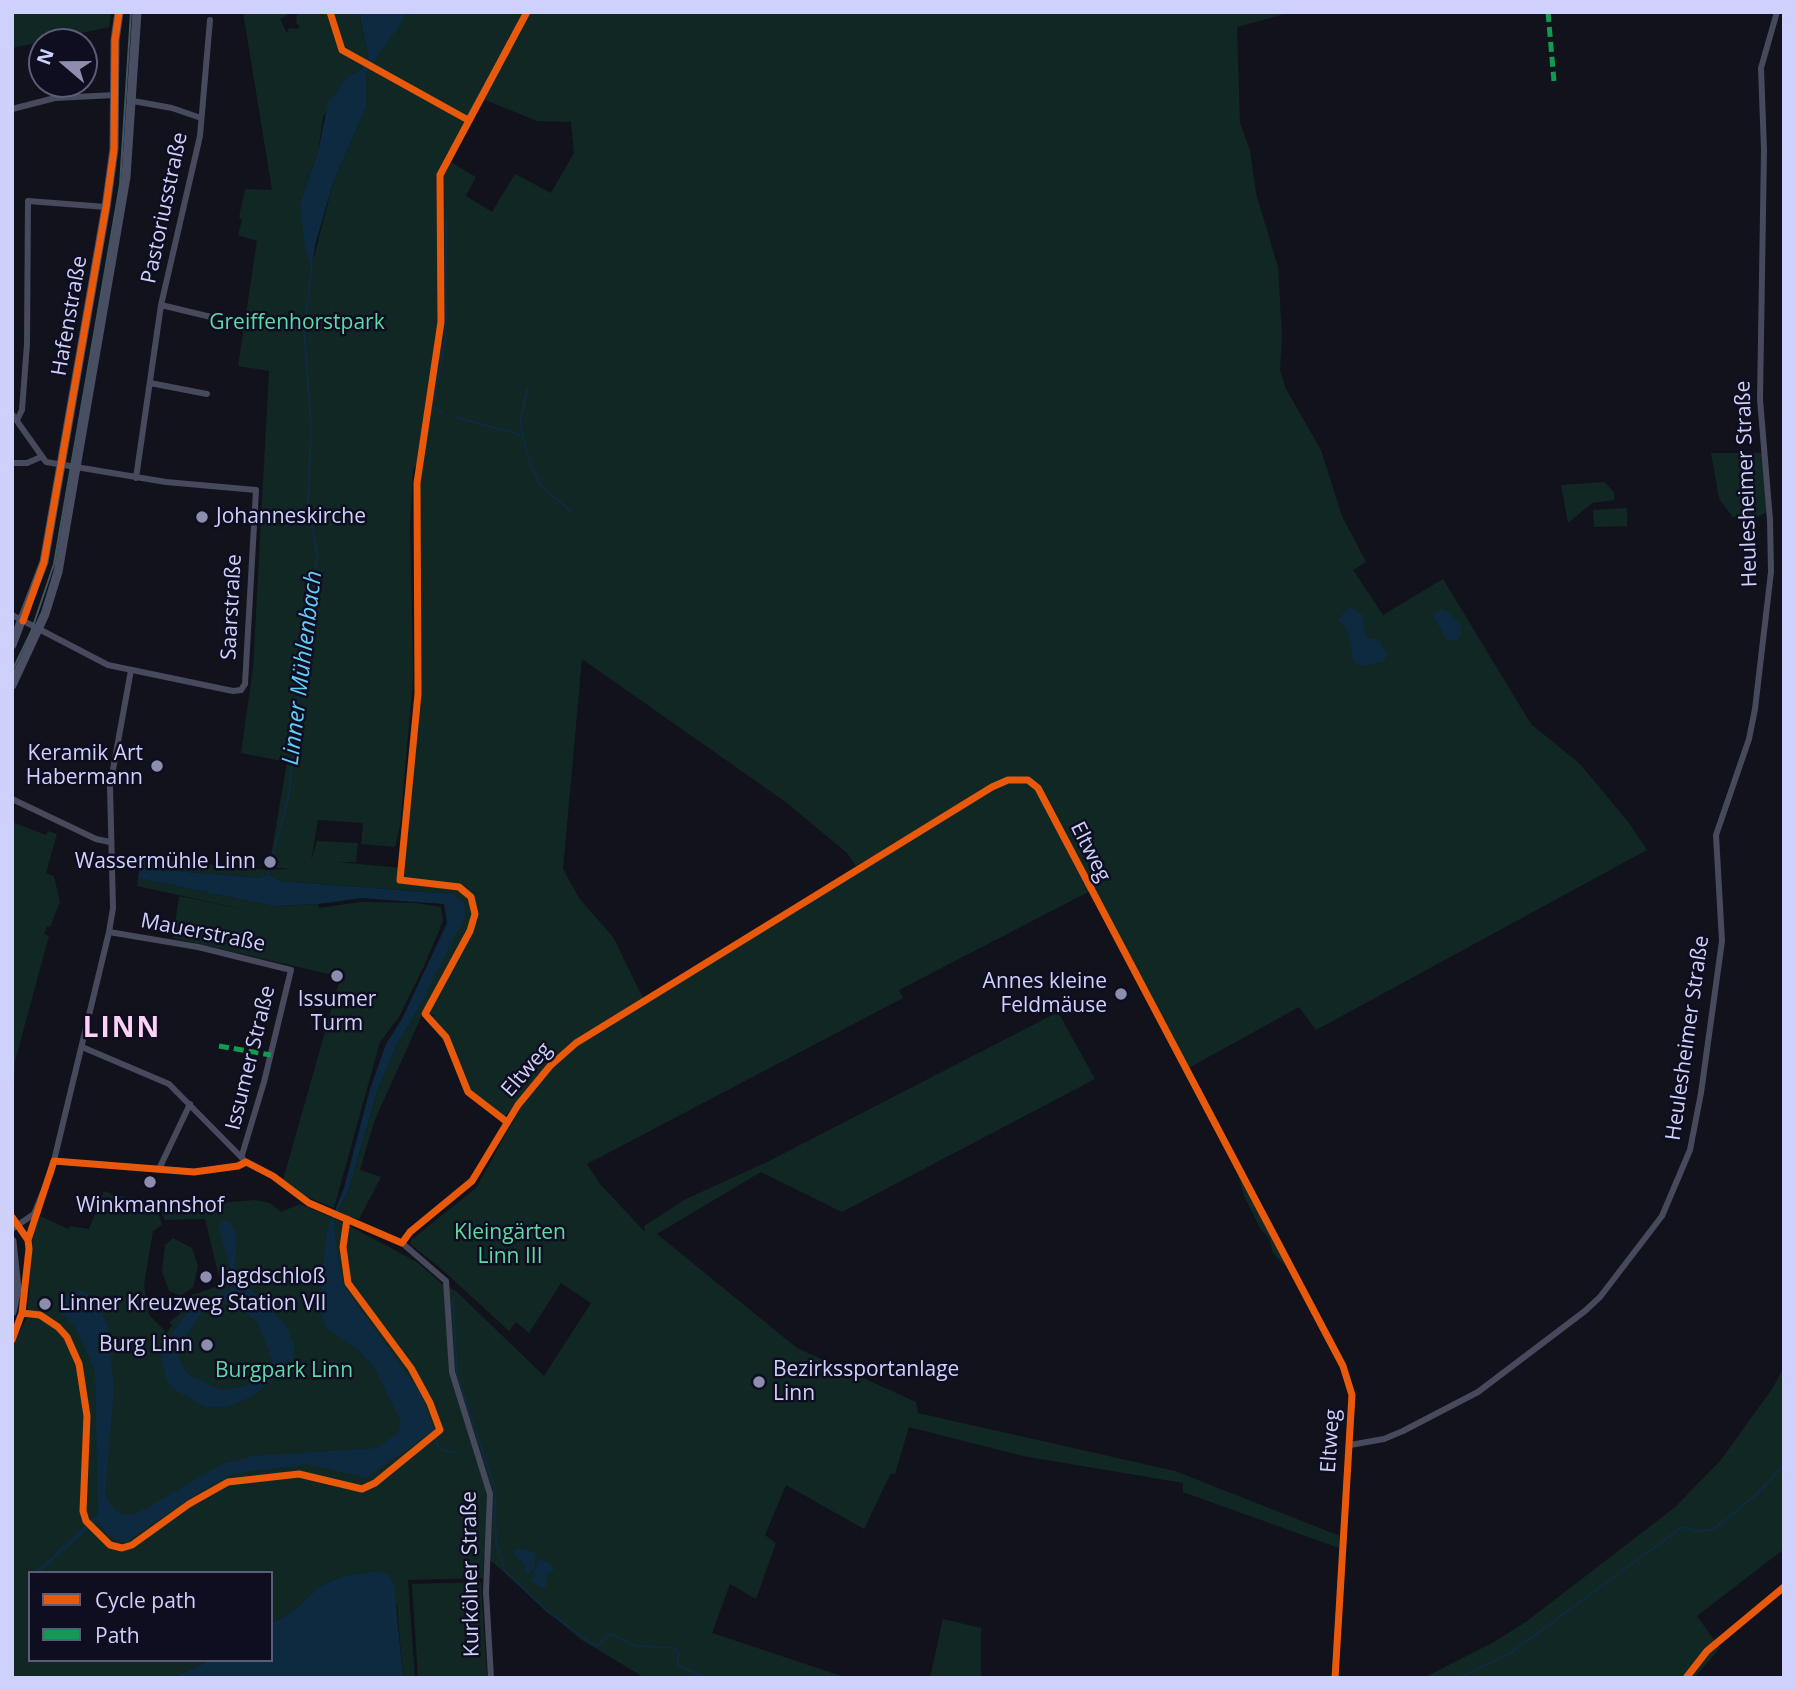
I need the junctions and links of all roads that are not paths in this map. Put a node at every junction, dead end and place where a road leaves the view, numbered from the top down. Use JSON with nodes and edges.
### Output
{"nodes":[{"id":1,"x":119,"y":12,"type":"edge"},
{"id":2,"x":138,"y":12,"type":"edge"},
{"id":3,"x":330,"y":12,"type":"edge"},
{"id":4,"x":527,"y":12,"type":"edge"},
{"id":5,"x":1777,"y":12,"type":"edge"},
{"id":6,"x":210,"y":20,"type":"dead end"},
{"id":7,"x":115,"y":95,"type":"junction"},
{"id":8,"x":133,"y":101,"type":"junction"},
{"id":9,"x":12,"y":109,"type":"edge"},
{"id":10,"x":201,"y":118,"type":"junction"},
{"id":11,"x":106,"y":207,"type":"junction"},
{"id":12,"x":162,"y":305,"type":"junction"},
{"id":13,"x":211,"y":317,"type":"dead end"},
{"id":14,"x":150,"y":383,"type":"junction"},
{"id":15,"x":207,"y":394,"type":"dead end"},
{"id":16,"x":15,"y":417,"type":"edge"},
{"id":17,"x":41,"y":457,"type":"junction"},
{"id":18,"x":12,"y":463,"type":"edge"},
{"id":19,"x":62,"y":464,"type":"junction"},
{"id":20,"x":77,"y":467,"type":"junction"},
{"id":21,"x":136,"y":478,"type":"junction"},
{"id":22,"x":12,"y":615,"type":"edge"},
{"id":23,"x":23,"y":621,"type":"junction"},
{"id":24,"x":39,"y":629,"type":"junction"},
{"id":25,"x":12,"y":645,"type":"edge"},
{"id":26,"x":131,"y":670,"type":"junction"},
{"id":27,"x":12,"y":685,"type":"edge"},
{"id":28,"x":12,"y":799,"type":"edge"},
{"id":29,"x":110,"y":842,"type":"junction"},
{"id":30,"x":110,"y":932,"type":"junction"},
{"id":31,"x":290,"y":969,"type":"joint"},
{"id":32,"x":82,"y":1046,"type":"junction"},
{"id":33,"x":190,"y":1104,"type":"junction"},
{"id":34,"x":242,"y":1155,"type":"junction"},
{"id":35,"x":54,"y":1161,"type":"junction"},
{"id":36,"x":246,"y":1162,"type":"junction"},
{"id":37,"x":159,"y":1169,"type":"junction"},
{"id":38,"x":12,"y":1229,"type":"edge"},
{"id":39,"x":12,"y":1241,"type":"edge"},
{"id":40,"x":402,"y":1243,"type":"junction"},
{"id":41,"x":12,"y":1312,"type":"edge"},
{"id":42,"x":1350,"y":1445,"type":"junction"},
{"id":43,"x":491,"y":1678,"type":"edge"},
{"id":44,"x":1335,"y":1678,"type":"edge"}],
"edges":[{"from":1,"to":7,"type":"main road","name":"Hafenstraße"},
{"from":2,"to":8,"type":"main road","name":"Hafenstraße"},
{"from":3,"to":4,"type":"street"},
{"from":5,"to":42,"type":"street","name":"Heulesheimer Straße"},
{"from":6,"to":10,"type":"street","name":"Pastoriusstraße"},
{"from":7,"to":9,"type":"street"},
{"from":7,"to":11,"type":"main road","name":"Hafenstraße"},
{"from":8,"to":10,"type":"street","name":"Pastoriusstraße"},
{"from":8,"to":20,"type":"main road","name":"Hafenstraße"},
{"from":10,"to":12,"type":"street","name":"Pastoriusstraße"},
{"from":11,"to":16,"type":"street"},
{"from":11,"to":19,"type":"main road","name":"Hafenstraße"},
{"from":12,"to":13,"type":"street","name":"Pastoriusstraße"},
{"from":12,"to":14,"type":"street","name":"Pastoriusstraße"},
{"from":14,"to":15,"type":"street"},
{"from":14,"to":21,"type":"street","name":"Pastoriusstraße"},
{"from":16,"to":17,"type":"street"},
{"from":17,"to":18,"type":"street"},
{"from":17,"to":19,"type":"street"},
{"from":19,"to":20,"type":"street"},
{"from":19,"to":23,"type":"main road","name":"Hafenstraße"},
{"from":20,"to":21,"type":"street"},
{"from":20,"to":24,"type":"main road","name":"Hafenstraße"},
{"from":21,"to":26,"type":"street","name":"Saarstraße"},
{"from":22,"to":23,"type":"street"},
{"from":23,"to":24,"type":"street"},
{"from":23,"to":25,"type":"main road","name":"Hafenstraße"},
{"from":24,"to":26,"type":"street"},
{"from":24,"to":27,"type":"main road","name":"Hafenstraße"},
{"from":26,"to":29,"type":"street"},
{"from":28,"to":29,"type":"street"},
{"from":29,"to":30,"type":"street"},
{"from":30,"to":31,"type":"street","name":"Mauerstraße"},
{"from":30,"to":32,"type":"street"},
{"from":31,"to":34,"type":"street","name":"Issumer Straße"},
{"from":32,"to":33,"type":"street"},
{"from":32,"to":35,"type":"street"},
{"from":33,"to":34,"type":"street"},
{"from":33,"to":37,"type":"street"},
{"from":34,"to":36,"type":"street"},
{"from":35,"to":37,"type":"street"},
{"from":35,"to":38,"type":"street"},
{"from":36,"to":37,"type":"street"},
{"from":36,"to":40,"type":"street","name":"Kurkölner Straße"},
{"from":39,"to":41,"type":"main road"},
{"from":40,"to":42,"type":"street","name":"Eltweg"},
{"from":40,"to":43,"type":"street","name":"Kurkölner Straße"},
{"from":42,"to":44,"type":"street","name":"Eltweg"}]}
